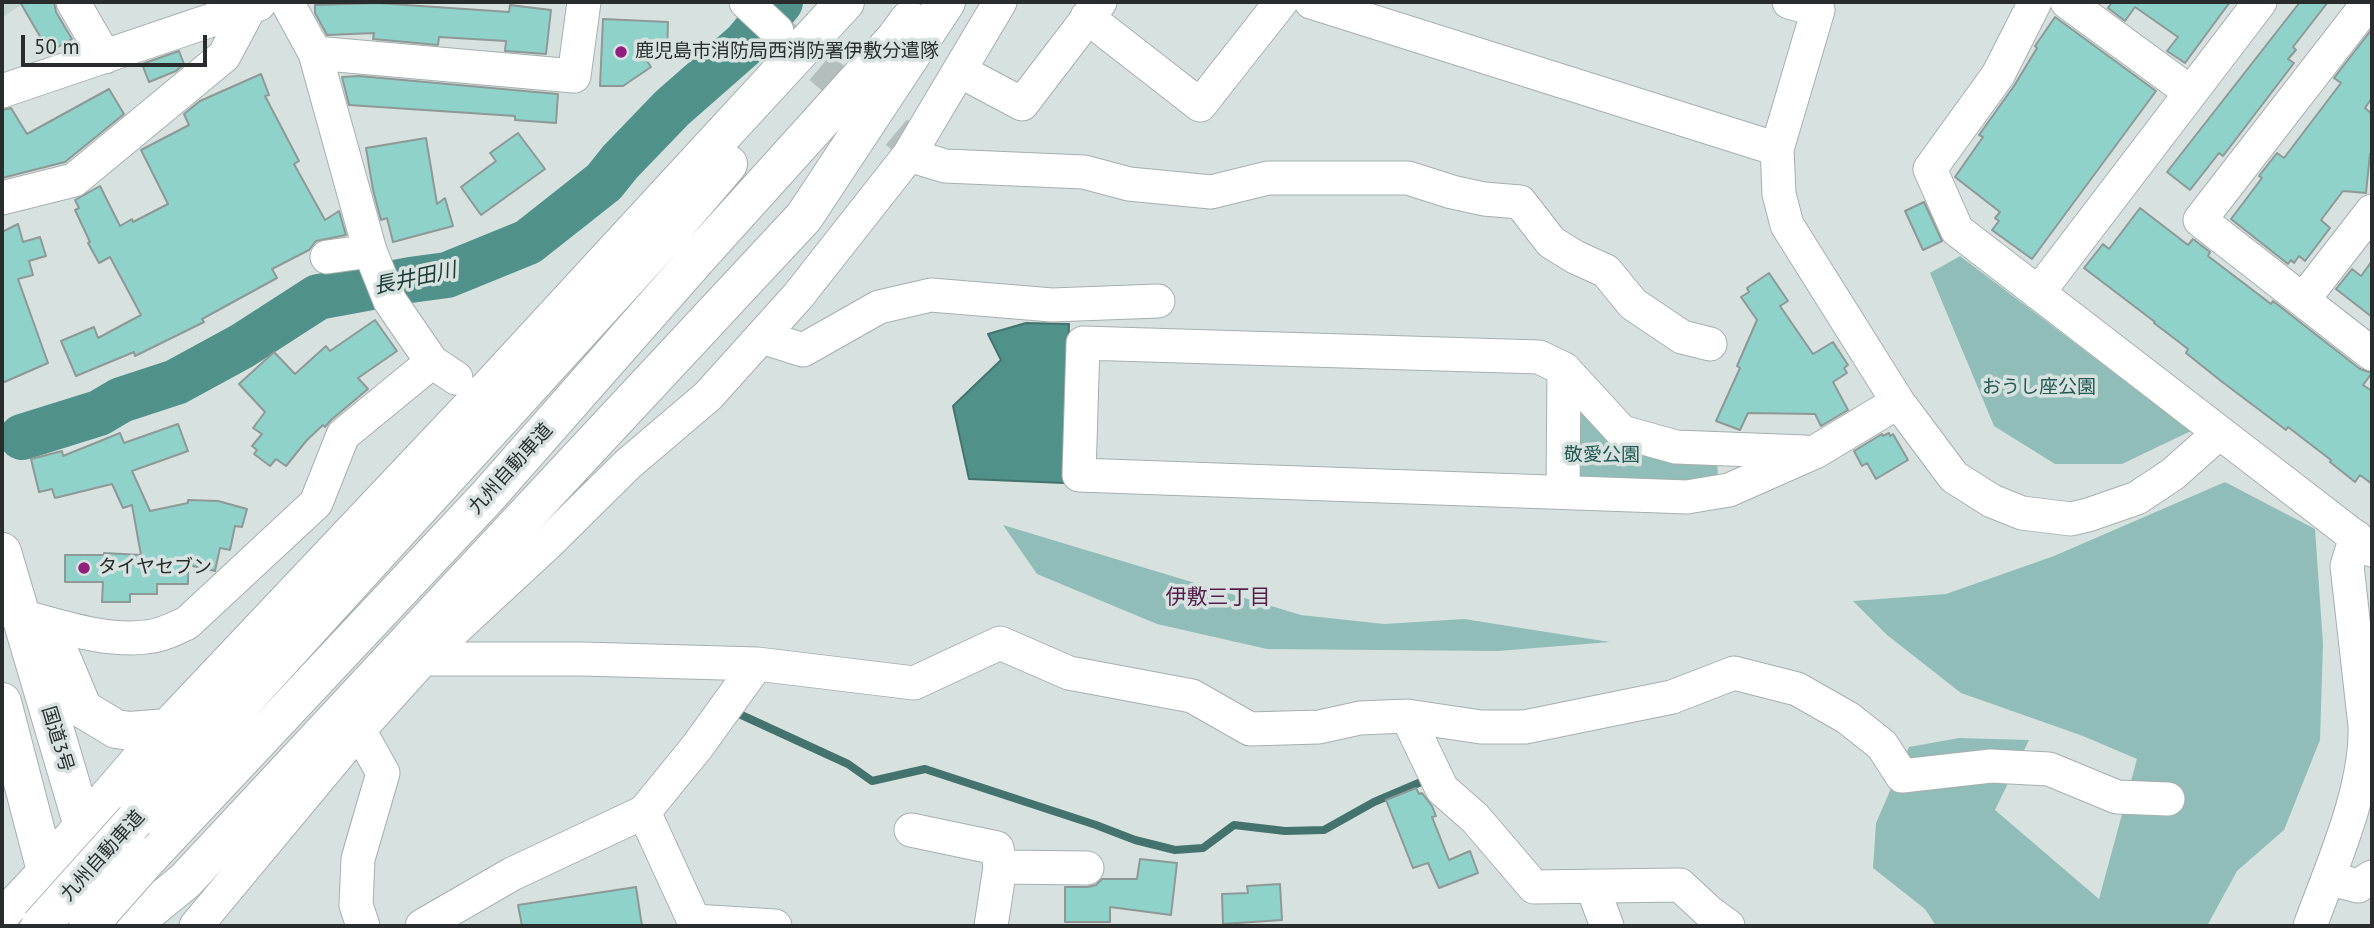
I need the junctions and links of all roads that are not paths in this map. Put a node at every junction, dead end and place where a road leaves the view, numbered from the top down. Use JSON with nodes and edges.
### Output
{"nodes":[{"id":1,"x":73,"y":2,"type":"edge"},
{"id":2,"x":287,"y":2,"type":"edge"},
{"id":3,"x":584,"y":2,"type":"edge"},
{"id":4,"x":746,"y":2,"type":"edge"},
{"id":5,"x":845,"y":2,"type":"edge"},
{"id":6,"x":864,"y":2,"type":"edge"},
{"id":7,"x":923,"y":2,"type":"edge"},
{"id":8,"x":946,"y":2,"type":"edge"},
{"id":9,"x":1000,"y":2,"type":"edge"},
{"id":10,"x":1281,"y":2,"type":"edge"},
{"id":11,"x":1311,"y":2,"type":"edge"},
{"id":12,"x":1789,"y":2,"type":"edge"},
{"id":13,"x":2035,"y":2,"type":"edge"},
{"id":14,"x":2260,"y":2,"type":"edge"},
{"id":15,"x":2368,"y":2,"type":"edge"},
{"id":16,"x":257,"y":5,"type":"edge"},
{"id":17,"x":2078,"y":5,"type":"edge"},
{"id":18,"x":1094,"y":10,"type":"edge"},
{"id":19,"x":775,"y":29,"type":"tunnel mouth"},
{"id":20,"x":315,"y":53,"type":"junction"},
{"id":21,"x":105,"y":57,"type":"junction"},
{"id":22,"x":960,"y":71,"type":"junction"},
{"id":23,"x":2,"y":91,"type":"edge"},
{"id":24,"x":2190,"y":92,"type":"junction"},
{"id":25,"x":1777,"y":149,"type":"junction"},
{"id":26,"x":909,"y":155,"type":"junction"},
{"id":27,"x":2,"y":198,"type":"edge"},
{"id":28,"x":2372,"y":211,"type":"edge"},
{"id":29,"x":370,"y":251,"type":"junction"},
{"id":30,"x":327,"y":257,"type":"dead end"},
{"id":31,"x":2038,"y":293,"type":"junction"},
{"id":32,"x":2303,"y":300,"type":"junction"},
{"id":33,"x":1158,"y":301,"type":"dead end"},
{"id":34,"x":762,"y":337,"type":"junction"},
{"id":35,"x":1710,"y":344,"type":"dead end"},
{"id":36,"x":2372,"y":354,"type":"edge"},
{"id":37,"x":1564,"y":369,"type":"junction"},
{"id":38,"x":1898,"y":402,"type":"junction"},
{"id":39,"x":2219,"y":433,"type":"junction"},
{"id":40,"x":1815,"y":452,"type":"junction"},
{"id":41,"x":1563,"y":491,"type":"junction"},
{"id":42,"x":2364,"y":543,"type":"edge"},
{"id":43,"x":2,"y":552,"type":"edge"},
{"id":44,"x":19,"y":615,"type":"junction"},
{"id":45,"x":423,"y":659,"type":"junction"},
{"id":46,"x":757,"y":664,"type":"junction"},
{"id":47,"x":2,"y":702,"type":"edge"},
{"id":48,"x":1407,"y":716,"type":"junction"},
{"id":49,"x":168,"y":728,"type":"junction"},
{"id":50,"x":359,"y":730,"type":"junction"},
{"id":51,"x":2168,"y":799,"type":"dead end"},
{"id":52,"x":643,"y":812,"type":"junction"},
{"id":53,"x":83,"y":826,"type":"junction"},
{"id":54,"x":911,"y":830,"type":"dead end"},
{"id":55,"x":1000,"y":867,"type":"junction"},
{"id":56,"x":47,"y":868,"type":"junction"},
{"id":57,"x":1087,"y":868,"type":"dead end"},
{"id":58,"x":2372,"y":877,"type":"edge"},
{"id":59,"x":2328,"y":878,"type":"junction"},
{"id":60,"x":1591,"y":886,"type":"junction"},
{"id":61,"x":2,"y":916,"type":"edge"},
{"id":62,"x":694,"y":924,"type":"edge"},
{"id":63,"x":40,"y":926,"type":"edge"},
{"id":64,"x":58,"y":926,"type":"edge"},
{"id":65,"x":88,"y":926,"type":"edge"},
{"id":66,"x":111,"y":926,"type":"edge"},
{"id":67,"x":130,"y":926,"type":"edge"},
{"id":68,"x":196,"y":926,"type":"edge"},
{"id":69,"x":363,"y":926,"type":"edge"},
{"id":70,"x":422,"y":926,"type":"edge"},
{"id":71,"x":775,"y":926,"type":"edge"},
{"id":72,"x":990,"y":926,"type":"edge"},
{"id":73,"x":1607,"y":926,"type":"edge"},
{"id":74,"x":1728,"y":926,"type":"edge"},
{"id":75,"x":2310,"y":926,"type":"edge"}],
"edges":[{"from":1,"to":21,"type":"street"},
{"from":2,"to":20,"type":"street"},
{"from":3,"to":20,"type":"street"},
{"from":4,"to":19,"type":"street"},
{"from":5,"to":49,"type":"highway"},
{"from":6,"to":63,"type":"highway","name":"九州自動車道","bridge":true},
{"from":7,"to":65,"type":"highway","name":"九州自動車道","bridge":true},
{"from":8,"to":67,"type":"highway"},
{"from":9,"to":22,"type":"street"},
{"from":10,"to":18,"type":"street"},
{"from":11,"to":25,"type":"street"},
{"from":12,"to":25,"type":"street"},
{"from":13,"to":31,"type":"street"},
{"from":14,"to":24,"type":"street"},
{"from":15,"to":32,"type":"street"},
{"from":16,"to":21,"type":"street"},
{"from":16,"to":27,"type":"street"},
{"from":17,"to":24,"type":"street"},
{"from":18,"to":22,"type":"street"},
{"from":20,"to":29,"type":"street"},
{"from":21,"to":23,"type":"street"},
{"from":22,"to":26,"type":"street"},
{"from":24,"to":31,"type":"street"},
{"from":25,"to":38,"type":"street"},
{"from":26,"to":34,"type":"street"},
{"from":26,"to":35,"type":"street"},
{"from":28,"to":32,"type":"street"},
{"from":29,"to":30,"type":"street"},
{"from":29,"to":44,"type":"street"},
{"from":31,"to":39,"type":"street"},
{"from":32,"to":36,"type":"street"},
{"from":33,"to":34,"type":"street"},
{"from":34,"to":45,"type":"street"},
{"from":37,"to":40,"type":"street"},
{"from":37,"to":41,"type":"street"},
{"from":37,"to":41,"type":"street"},
{"from":38,"to":39,"type":"street"},
{"from":38,"to":40,"type":"street"},
{"from":39,"to":42,"type":"street"},
{"from":40,"to":41,"type":"street"},
{"from":42,"to":59,"type":"street"},
{"from":43,"to":44,"type":"highway","name":"国道3号"},
{"from":44,"to":49,"type":"highway"},
{"from":44,"to":53,"type":"highway","name":"国道3号"},
{"from":45,"to":46,"type":"street"},
{"from":45,"to":50,"type":"street"},
{"from":46,"to":48,"type":"street"},
{"from":46,"to":52,"type":"street"},
{"from":47,"to":56,"type":"highway"},
{"from":48,"to":51,"type":"street"},
{"from":48,"to":60,"type":"street"},
{"from":49,"to":53,"type":"highway"},
{"from":50,"to":68,"type":"street"},
{"from":50,"to":69,"type":"street"},
{"from":52,"to":62,"type":"street"},
{"from":52,"to":70,"type":"street"},
{"from":53,"to":56,"type":"highway"},
{"from":53,"to":66,"type":"highway","name":"国道3号"},
{"from":54,"to":55,"type":"street"},
{"from":55,"to":57,"type":"street"},
{"from":55,"to":72,"type":"street"},
{"from":56,"to":61,"type":"street"},
{"from":56,"to":64,"type":"highway"},
{"from":58,"to":59,"type":"street"},
{"from":59,"to":75,"type":"street"},
{"from":60,"to":73,"type":"street"},
{"from":60,"to":74,"type":"street"},
{"from":62,"to":71,"type":"street"}]}
